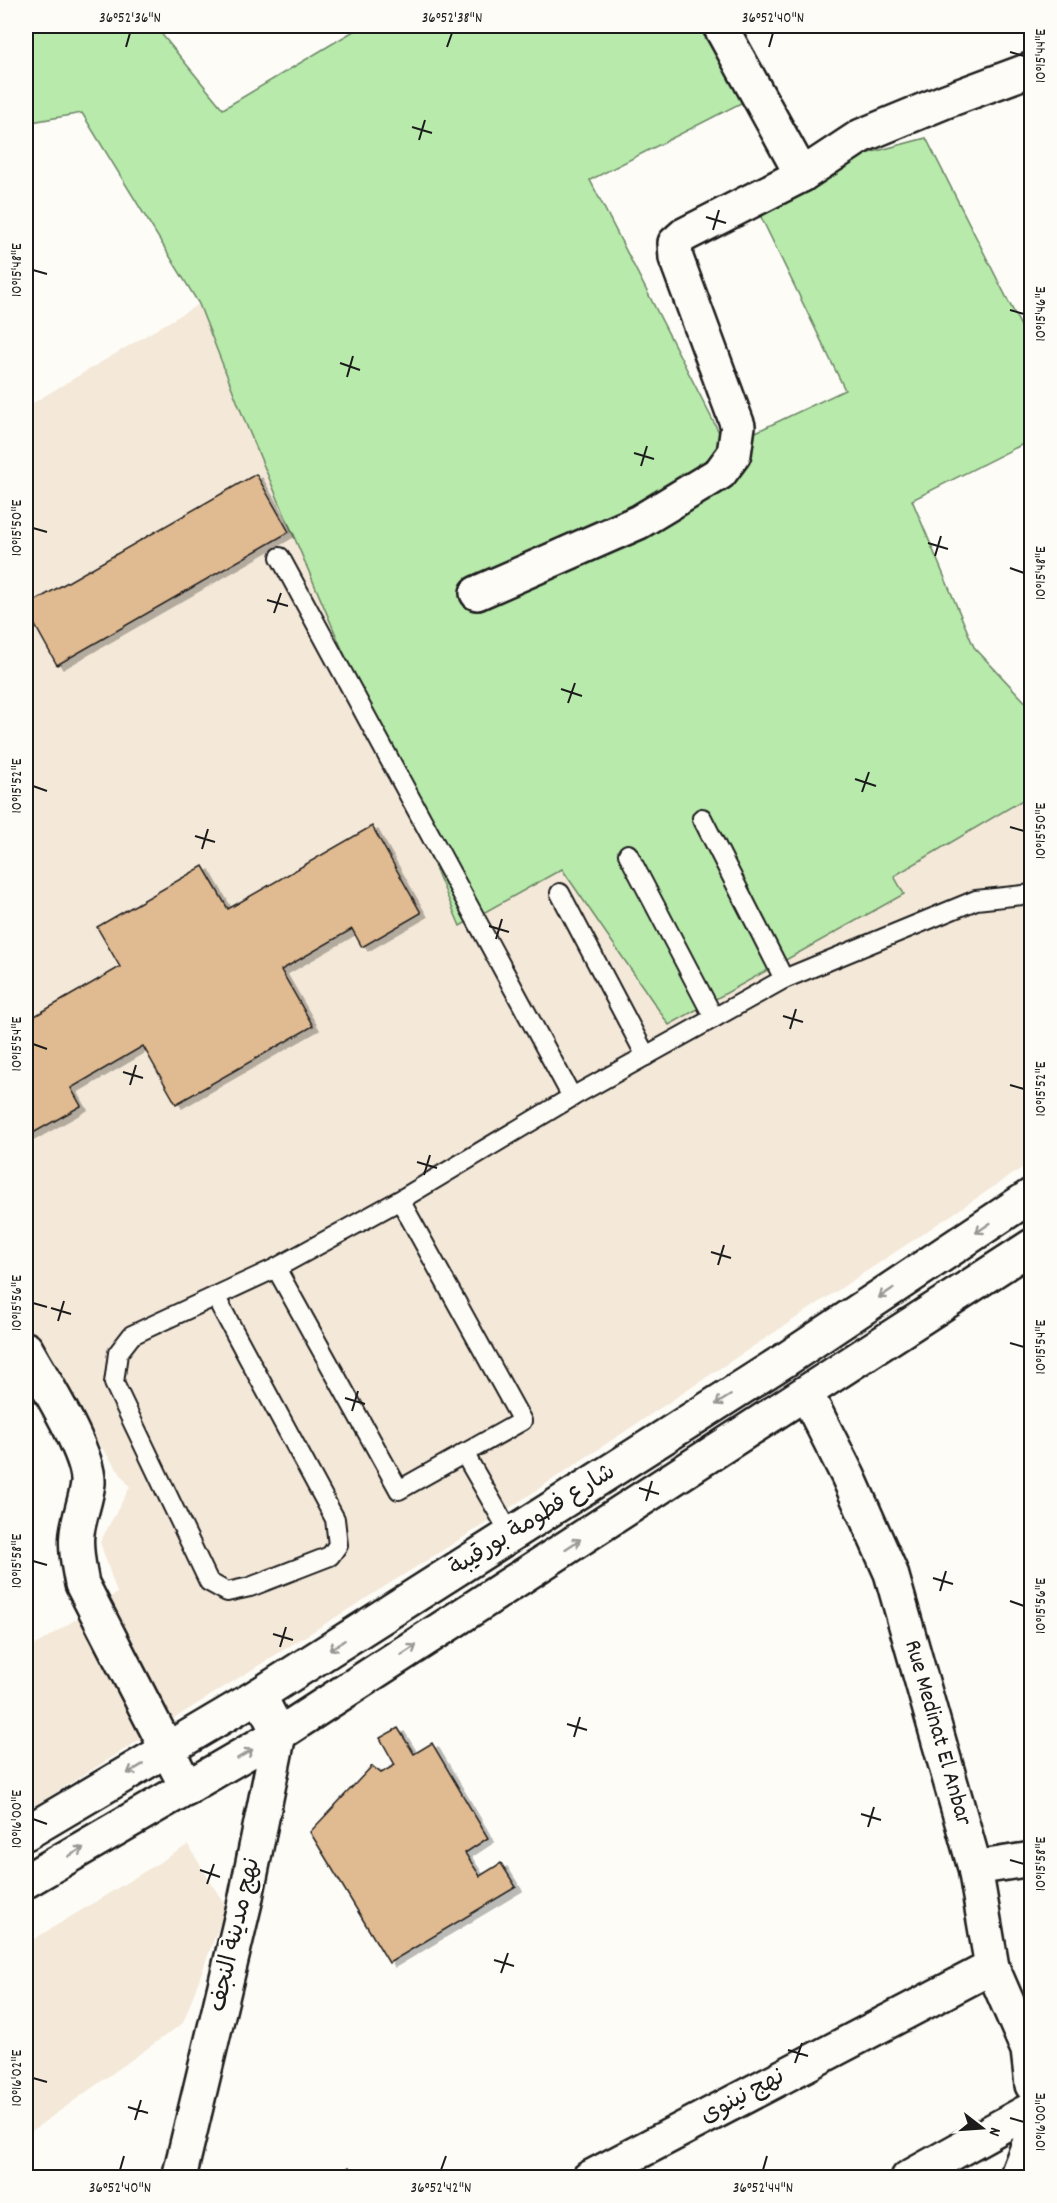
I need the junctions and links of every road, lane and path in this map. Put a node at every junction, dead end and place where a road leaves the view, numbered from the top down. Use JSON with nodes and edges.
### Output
{"nodes":[{"id":1,"x":720,"y":26,"type":"edge"},
{"id":2,"x":1032,"y":69,"type":"edge"},
{"id":3,"x":802,"y":175,"type":"junction"},
{"id":4,"x":280,"y":557,"type":"dead end"},
{"id":5,"x":477,"y":593,"type":"dead end"},
{"id":6,"x":702,"y":818,"type":"dead end"},
{"id":7,"x":627,"y":854,"type":"dead end"},
{"id":8,"x":560,"y":893,"type":"dead end"},
{"id":9,"x":1032,"y":894,"type":"edge"},
{"id":10,"x":784,"y":979,"type":"junction"},
{"id":11,"x":714,"y":1018,"type":"junction"},
{"id":12,"x":646,"y":1056,"type":"junction"},
{"id":13,"x":572,"y":1097,"type":"junction"},
{"id":14,"x":1032,"y":1195,"type":"edge"},
{"id":15,"x":400,"y":1200,"type":"junction"},
{"id":16,"x":1032,"y":1246,"type":"edge"},
{"id":17,"x":276,"y":1268,"type":"junction"},
{"id":18,"x":215,"y":1296,"type":"junction"},
{"id":19,"x":26,"y":1349,"type":"edge"},
{"id":20,"x":806,"y":1394,"type":"junction"},
{"id":21,"x":464,"y":1453,"type":"junction"},
{"id":22,"x":511,"y":1535,"type":"junction"},
{"id":23,"x":259,"y":1695,"type":"junction"},
{"id":24,"x":279,"y":1734,"type":"junction"},
{"id":25,"x":167,"y":1750,"type":"junction"},
{"id":26,"x":187,"y":1788,"type":"junction"},
{"id":27,"x":26,"y":1833,"type":"edge"},
{"id":28,"x":1032,"y":1859,"type":"edge"},
{"id":29,"x":975,"y":1868,"type":"junction"},
{"id":30,"x":26,"y":1881,"type":"edge"},
{"id":31,"x":992,"y":1967,"type":"junction"},
{"id":32,"x":1032,"y":2085,"type":"edge"},
{"id":33,"x":1032,"y":2109,"type":"edge"},
{"id":34,"x":1032,"y":2127,"type":"edge"},
{"id":35,"x":179,"y":2178,"type":"edge"},
{"id":36,"x":589,"y":2178,"type":"edge"},
{"id":37,"x":908,"y":2178,"type":"edge"},
{"id":38,"x":1016,"y":2178,"type":"edge"}],
"edges":[{"from":1,"to":3,"type":"street"},
{"from":2,"to":3,"type":"street"},
{"from":3,"to":5,"type":"street"},
{"from":4,"to":13,"type":"lane"},
{"from":6,"to":10,"type":"lane"},
{"from":7,"to":11,"type":"lane"},
{"from":8,"to":12,"type":"lane"},
{"from":9,"to":10,"type":"lane"},
{"from":10,"to":11,"type":"lane"},
{"from":11,"to":12,"type":"lane"},
{"from":12,"to":13,"type":"lane"},
{"from":13,"to":15,"type":"lane"},
{"from":14,"to":22,"type":"street","name":"شارع فطومة بورقيبة","one_way":true},
{"from":15,"to":17,"type":"lane"},
{"from":15,"to":21,"type":"lane"},
{"from":16,"to":20,"type":"street","name":"شارع فطومة بورقيبة"},
{"from":17,"to":18,"type":"lane"},
{"from":17,"to":21,"type":"lane"},
{"from":18,"to":18,"type":"lane"},
{"from":19,"to":25,"type":"street"},
{"from":24,"to":20,"type":"street","name":"شارع فطومة بورقيبة","one_way":true},
{"from":20,"to":29,"type":"street","name":"Rue Medinat El Anbar"},
{"from":21,"to":22,"type":"lane"},
{"from":22,"to":23,"type":"street","name":"شارع فطومة بورقيبة","one_way":true},
{"from":23,"to":24,"type":"street"},
{"from":23,"to":25,"type":"street","name":"شارع فطومة بورقيبة"},
{"from":26,"to":24,"type":"street","name":"شارع فطومة بورقيبة","one_way":true},
{"from":24,"to":35,"type":"street","name":"نهج مدينة النجف"},
{"from":25,"to":26,"type":"street"},
{"from":25,"to":27,"type":"street","name":"شارع فطومة بورقيبة","one_way":true},
{"from":30,"to":26,"type":"street","name":"شارع فطومة بورقيبة","one_way":true},
{"from":28,"to":29,"type":"street"},
{"from":29,"to":31,"type":"street","name":"Rue Medinat El Anbar"},
{"from":31,"to":32,"type":"street","name":"Rue Medinat El Anbar"},
{"from":31,"to":36,"type":"street","name":"نهج نینوى"},
{"from":33,"to":37,"type":"street"},
{"from":34,"to":38,"type":"street"}]}
